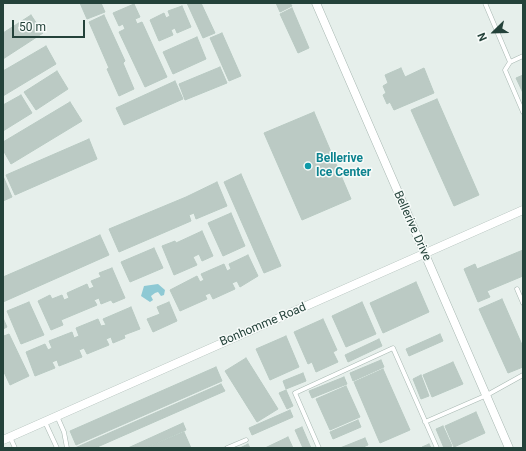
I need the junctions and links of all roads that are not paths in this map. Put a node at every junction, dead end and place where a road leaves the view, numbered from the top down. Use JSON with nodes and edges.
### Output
{"nodes":[{"id":1,"x":316,"y":3,"type":"edge"},
{"id":2,"x":485,"y":3,"type":"edge"},
{"id":3,"x":523,"y":56,"type":"edge"},
{"id":4,"x":510,"y":62,"type":"junction"},
{"id":5,"x":523,"y":112,"type":"edge"},
{"id":6,"x":523,"y":210,"type":"edge"},
{"id":7,"x":424,"y":254,"type":"junction"},
{"id":8,"x":517,"y":290,"type":"dead end"},
{"id":9,"x":523,"y":303,"type":"edge"},
{"id":10,"x":523,"y":375,"type":"edge"},
{"id":11,"x":487,"y":395,"type":"junction"},
{"id":12,"x":57,"y":416,"type":"junction"},
{"id":13,"x":45,"y":421,"type":"junction"},
{"id":14,"x":425,"y":422,"type":"junction"},
{"id":15,"x":6,"y":438,"type":"edge"},
{"id":16,"x":246,"y":440,"type":"dead end"},
{"id":17,"x":15,"y":448,"type":"edge"},
{"id":18,"x":58,"y":448,"type":"edge"},
{"id":19,"x":67,"y":448,"type":"edge"},
{"id":20,"x":227,"y":448,"type":"edge"},
{"id":21,"x":318,"y":448,"type":"edge"},
{"id":22,"x":437,"y":448,"type":"edge"},
{"id":23,"x":510,"y":448,"type":"edge"}],
"edges":[{"from":1,"to":7,"type":"street","name":"Bellerive Drive"},
{"from":2,"to":4,"type":"lane"},
{"from":3,"to":4,"type":"lane"},
{"from":4,"to":5,"type":"lane"},
{"from":6,"to":7,"type":"street","name":"Bonhomme Road"},
{"from":7,"to":11,"type":"street","name":"Bellerive Drive"},
{"from":7,"to":12,"type":"street","name":"Bonhomme Road"},
{"from":8,"to":9,"type":"lane"},
{"from":10,"to":11,"type":"lane"},
{"from":11,"to":14,"type":"lane"},
{"from":11,"to":23,"type":"street","name":"Bellerive Drive"},
{"from":12,"to":13,"type":"street","name":"Bonhomme Road"},
{"from":12,"to":19,"type":"lane"},
{"from":13,"to":15,"type":"street","name":"Bonhomme Road"},
{"from":13,"to":18,"type":"lane"},
{"from":14,"to":21,"type":"lane"},
{"from":14,"to":22,"type":"lane"},
{"from":15,"to":17,"type":"lane"},
{"from":16,"to":20,"type":"lane"}]}
